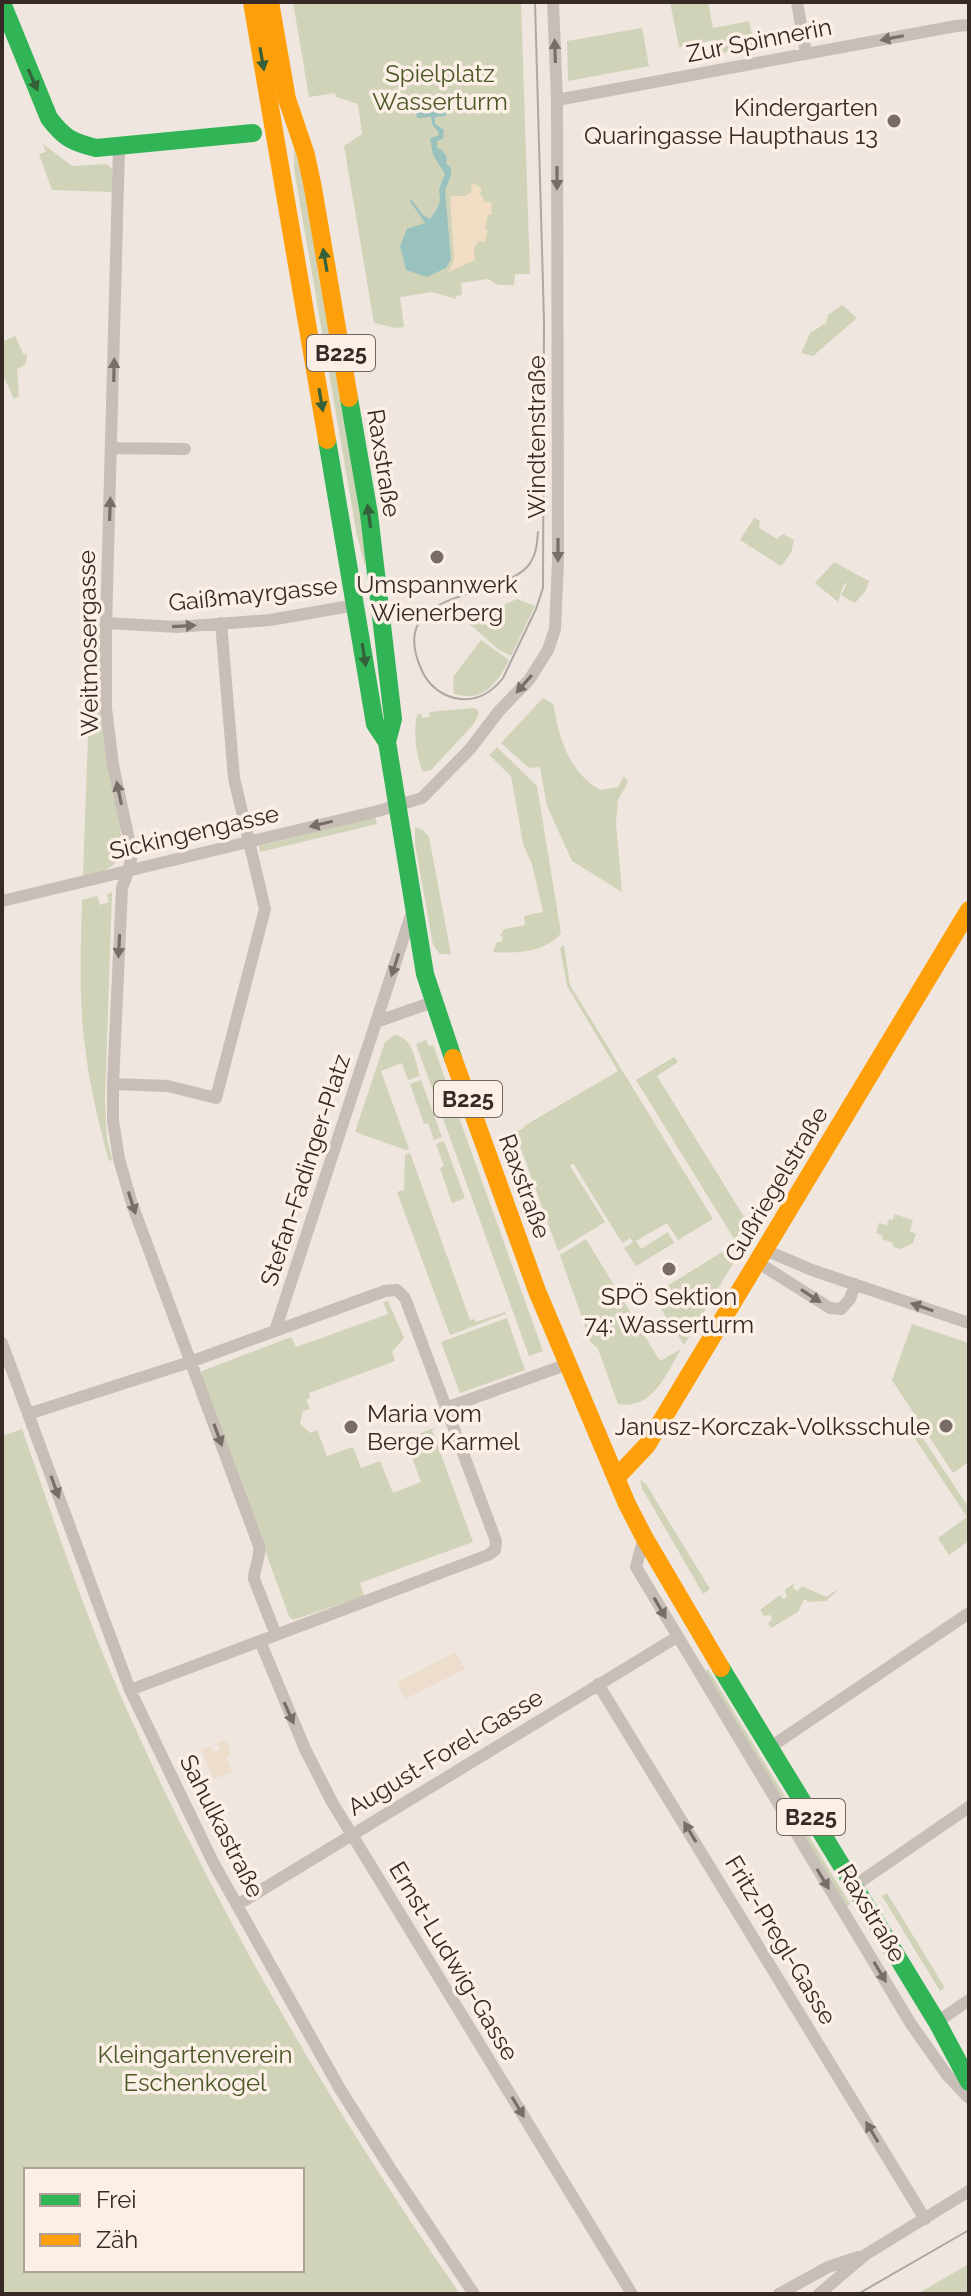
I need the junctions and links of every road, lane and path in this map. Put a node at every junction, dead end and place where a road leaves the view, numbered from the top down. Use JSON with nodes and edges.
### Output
{"nodes":[{"id":1,"x":252,"y":2,"type":"edge"},
{"id":2,"x":270,"y":2,"type":"edge"},
{"id":3,"x":553,"y":2,"type":"edge"},
{"id":4,"x":797,"y":2,"type":"edge"},
{"id":5,"x":2,"y":3,"type":"edge"},
{"id":6,"x":969,"y":25,"type":"edge"},
{"id":7,"x":806,"y":54,"type":"junction"},
{"id":8,"x":287,"y":99,"type":"junction"},
{"id":9,"x":557,"y":100,"type":"junction"},
{"id":10,"x":272,"y":116,"type":"junction"},
{"id":11,"x":253,"y":133,"type":"junction"},
{"id":12,"x":119,"y":147,"type":"junction"},
{"id":13,"x":280,"y":157,"type":"junction"},
{"id":14,"x":112,"y":448,"type":"junction"},
{"id":15,"x":185,"y":449,"type":"dead end"},
{"id":16,"x":356,"y":605,"type":"junction"},
{"id":17,"x":106,"y":623,"type":"junction"},
{"id":18,"x":221,"y":623,"type":"junction"},
{"id":19,"x":387,"y":742,"type":"junction"},
{"id":20,"x":397,"y":806,"type":"junction"},
{"id":21,"x":250,"y":841,"type":"junction"},
{"id":22,"x":129,"y":869,"type":"junction"},
{"id":23,"x":2,"y":901,"type":"edge"},
{"id":24,"x":414,"y":908,"type":"junction"},
{"id":25,"x":968,"y":915,"type":"edge"},
{"id":26,"x":433,"y":1002,"type":"junction"},
{"id":27,"x":376,"y":1022,"type":"junction"},
{"id":28,"x":113,"y":1084,"type":"junction"},
{"id":29,"x":761,"y":1256,"type":"junction"},
{"id":30,"x":855,"y":1284,"type":"junction"},
{"id":31,"x":969,"y":1323,"type":"edge"},
{"id":32,"x":275,"y":1331,"type":"junction"},
{"id":33,"x":2,"y":1343,"type":"edge"},
{"id":34,"x":190,"y":1362,"type":"junction"},
{"id":35,"x":568,"y":1364,"type":"junction"},
{"id":36,"x":446,"y":1408,"type":"junction"},
{"id":37,"x":28,"y":1414,"type":"junction"},
{"id":38,"x":616,"y":1478,"type":"junction"},
{"id":39,"x":644,"y":1537,"type":"junction"},
{"id":40,"x":969,"y":1613,"type":"edge"},
{"id":41,"x":276,"y":1635,"type":"junction"},
{"id":42,"x":677,"y":1637,"type":"junction"},
{"id":43,"x":260,"y":1641,"type":"junction"},
{"id":44,"x":598,"y":1684,"type":"junction"},
{"id":45,"x":130,"y":1690,"type":"junction"},
{"id":46,"x":769,"y":1748,"type":"junction"},
{"id":47,"x":969,"y":1807,"type":"edge"},
{"id":48,"x":352,"y":1835,"type":"junction"},
{"id":49,"x":854,"y":1886,"type":"junction"},
{"id":50,"x":237,"y":1905,"type":"junction"},
{"id":51,"x":969,"y":2000,"type":"edge"},
{"id":52,"x":937,"y":2022,"type":"junction"},
{"id":53,"x":969,"y":2082,"type":"edge"},
{"id":54,"x":969,"y":2098,"type":"edge"},
{"id":55,"x":969,"y":2191,"type":"edge"},
{"id":56,"x":925,"y":2219,"type":"junction"},
{"id":57,"x":865,"y":2255,"type":"junction"},
{"id":58,"x":474,"y":2294,"type":"edge"},
{"id":59,"x":632,"y":2294,"type":"edge"},
{"id":60,"x":779,"y":2294,"type":"edge"},
{"id":61,"x":819,"y":2294,"type":"edge"}],
"edges":[{"from":1,"to":10,"type":"main road","name":"Raxstraße","number":"B225","one_way":true},
{"from":2,"to":8,"type":"main road","name":"Raxstraße","number":"B225"},
{"from":9,"to":3,"type":"street","name":"Windtenstraße","one_way":true},
{"from":4,"to":7,"type":"street"},
{"from":5,"to":12,"type":"main road","one_way":true},
{"from":6,"to":7,"type":"street","name":"Zur Spinnerin","one_way":true},
{"from":7,"to":9,"type":"street","name":"Zur Spinnerin"},
{"from":8,"to":10,"type":"main road"},
{"from":19,"to":8,"type":"main road","name":"Raxstraße","number":"B225","one_way":true},
{"from":9,"to":20,"type":"street","name":"Windtenstraße","one_way":true},
{"from":10,"to":11,"type":"main road"},
{"from":10,"to":13,"type":"main road","name":"Raxstraße","number":"B225"},
{"from":11,"to":12,"type":"main road"},
{"from":11,"to":13,"type":"main road"},
{"from":14,"to":12,"type":"street","name":"Weitmosergasse","one_way":true},
{"from":13,"to":16,"type":"main road","name":"Raxstraße","number":"B225","one_way":true},
{"from":14,"to":15,"type":"street"},
{"from":17,"to":14,"type":"street","name":"Weitmosergasse","one_way":true},
{"from":16,"to":18,"type":"street","name":"Gaißmayrgasse"},
{"from":16,"to":19,"type":"main road","name":"Raxstraße","number":"B225","one_way":true},
{"from":17,"to":18,"type":"street","name":"Gaißmayrgasse","one_way":true},
{"from":22,"to":17,"type":"street","name":"Weitmosergasse","one_way":true},
{"from":18,"to":21,"type":"street"},
{"from":19,"to":20,"type":"main road","name":"Raxstraße","number":"B225"},
{"from":20,"to":21,"type":"street","name":"Sickingengasse","one_way":true},
{"from":20,"to":24,"type":"main road","name":"Raxstraße","number":"B225"},
{"from":21,"to":22,"type":"street","name":"Sickingengasse"},
{"from":21,"to":28,"type":"street"},
{"from":22,"to":23,"type":"street","name":"Sickingengasse"},
{"from":22,"to":28,"type":"street","name":"Weitmosergasse","one_way":true},
{"from":24,"to":26,"type":"main road","name":"Raxstraße","number":"B225"},
{"from":24,"to":27,"type":"street","name":"Stefan-Fadinger-Platz","one_way":true},
{"from":25,"to":29,"type":"main road","name":"Gußriegelstraße"},
{"from":26,"to":27,"type":"street"},
{"from":26,"to":35,"type":"main road","name":"Raxstraße","number":"B225"},
{"from":27,"to":32,"type":"street","name":"Stefan-Fadinger-Platz"},
{"from":28,"to":34,"type":"street","name":"Weitmosergasse","one_way":true},
{"from":29,"to":30,"type":"street"},
{"from":29,"to":30,"type":"street","one_way":true},
{"from":29,"to":38,"type":"main road","name":"Gußriegelstraße"},
{"from":31,"to":30,"type":"street","one_way":true},
{"from":32,"to":34,"type":"street"},
{"from":32,"to":36,"type":"street"},
{"from":33,"to":37,"type":"street","name":"Sahulkastraße"},
{"from":34,"to":37,"type":"street"},
{"from":34,"to":41,"type":"street","one_way":true},
{"from":35,"to":36,"type":"street"},
{"from":35,"to":38,"type":"main road","name":"Raxstraße","number":"B225"},
{"from":36,"to":41,"type":"street"},
{"from":37,"to":45,"type":"street","name":"Sahulkastraße","one_way":true},
{"from":38,"to":39,"type":"main road","name":"Raxstraße","number":"B225"},
{"from":39,"to":42,"type":"street","name":"Raxstraße","one_way":true},
{"from":39,"to":46,"type":"main road","name":"Raxstraße","number":"B225"},
{"from":40,"to":46,"type":"street"},
{"from":41,"to":43,"type":"street"},
{"from":42,"to":44,"type":"street","name":"August-Forel-Gasse"},
{"from":42,"to":54,"type":"street","name":"Raxstraße","one_way":true},
{"from":43,"to":45,"type":"street"},
{"from":43,"to":48,"type":"street","name":"Ernst-Ludwig-Gasse","one_way":true},
{"from":44,"to":48,"type":"street","name":"August-Forel-Gasse"},
{"from":56,"to":44,"type":"street","name":"Fritz-Pregl-Gasse","one_way":true},
{"from":45,"to":50,"type":"street","name":"Sahulkastraße"},
{"from":46,"to":49,"type":"main road","name":"Raxstraße","number":"B225"},
{"from":47,"to":49,"type":"street"},
{"from":48,"to":50,"type":"street","name":"August-Forel-Gasse"},
{"from":48,"to":59,"type":"street","name":"Ernst-Ludwig-Gasse","one_way":true},
{"from":49,"to":52,"type":"main road","name":"Raxstraße","number":"B225"},
{"from":50,"to":58,"type":"street","name":"Sahulkastraße"},
{"from":51,"to":52,"type":"street"},
{"from":52,"to":53,"type":"main road","name":"Raxstraße","number":"B225"},
{"from":55,"to":56,"type":"street"},
{"from":56,"to":57,"type":"street"},
{"from":57,"to":60,"type":"street"},
{"from":57,"to":61,"type":"street"}]}
